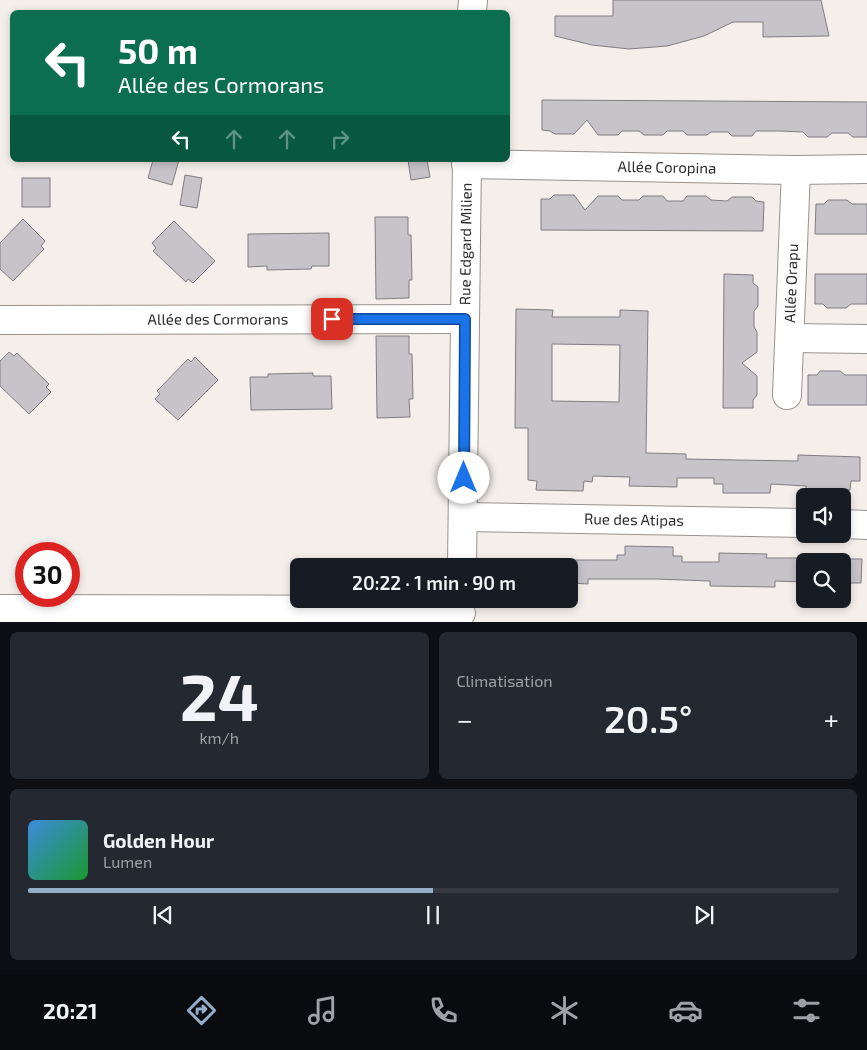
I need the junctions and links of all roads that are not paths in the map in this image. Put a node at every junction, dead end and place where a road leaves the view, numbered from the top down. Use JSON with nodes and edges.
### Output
{"nodes":[{"id":1,"x":467,"y":162,"type":"edge"},
{"id":2,"x":867,"y":169,"type":"edge"},
{"id":3,"x":796,"y":170,"type":"junction"},
{"id":4,"x":465,"y":319,"type":"junction"},
{"id":5,"x":0,"y":320,"type":"edge"},
{"id":6,"x":790,"y":338,"type":"junction"},
{"id":7,"x":867,"y":339,"type":"edge"},
{"id":8,"x":787,"y":395,"type":"dead end"},
{"id":9,"x":464,"y":517,"type":"junction"},
{"id":10,"x":796,"y":523,"type":"edge"},
{"id":11,"x":851,"y":524,"type":"edge"},
{"id":12,"x":867,"y":524,"type":"edge"},
{"id":13,"x":462,"y":558,"type":"edge"},
{"id":14,"x":0,"y":609,"type":"edge"},
{"id":15,"x":461,"y":611,"type":"edge"}],
"edges":[{"from":1,"to":3,"type":"street","name":"Allée Coropina"},
{"from":1,"to":4,"type":"street","name":"Rue Edgard Milien"},
{"from":2,"to":3,"type":"street","name":"Allée Coropina"},
{"from":3,"to":6,"type":"street","name":"Allée Orapu"},
{"from":4,"to":5,"type":"street","name":"Allée des Cormorans"},
{"from":4,"to":9,"type":"street","name":"Rue Edgard Milien"},
{"from":6,"to":7,"type":"street"},
{"from":6,"to":8,"type":"street","name":"Allée Orapu"},
{"from":9,"to":10,"type":"street","name":"Rue des Atipas"},
{"from":9,"to":13,"type":"street","name":"Rue Edgard Milien"},
{"from":11,"to":12,"type":"street"},
{"from":14,"to":15,"type":"street"}]}
